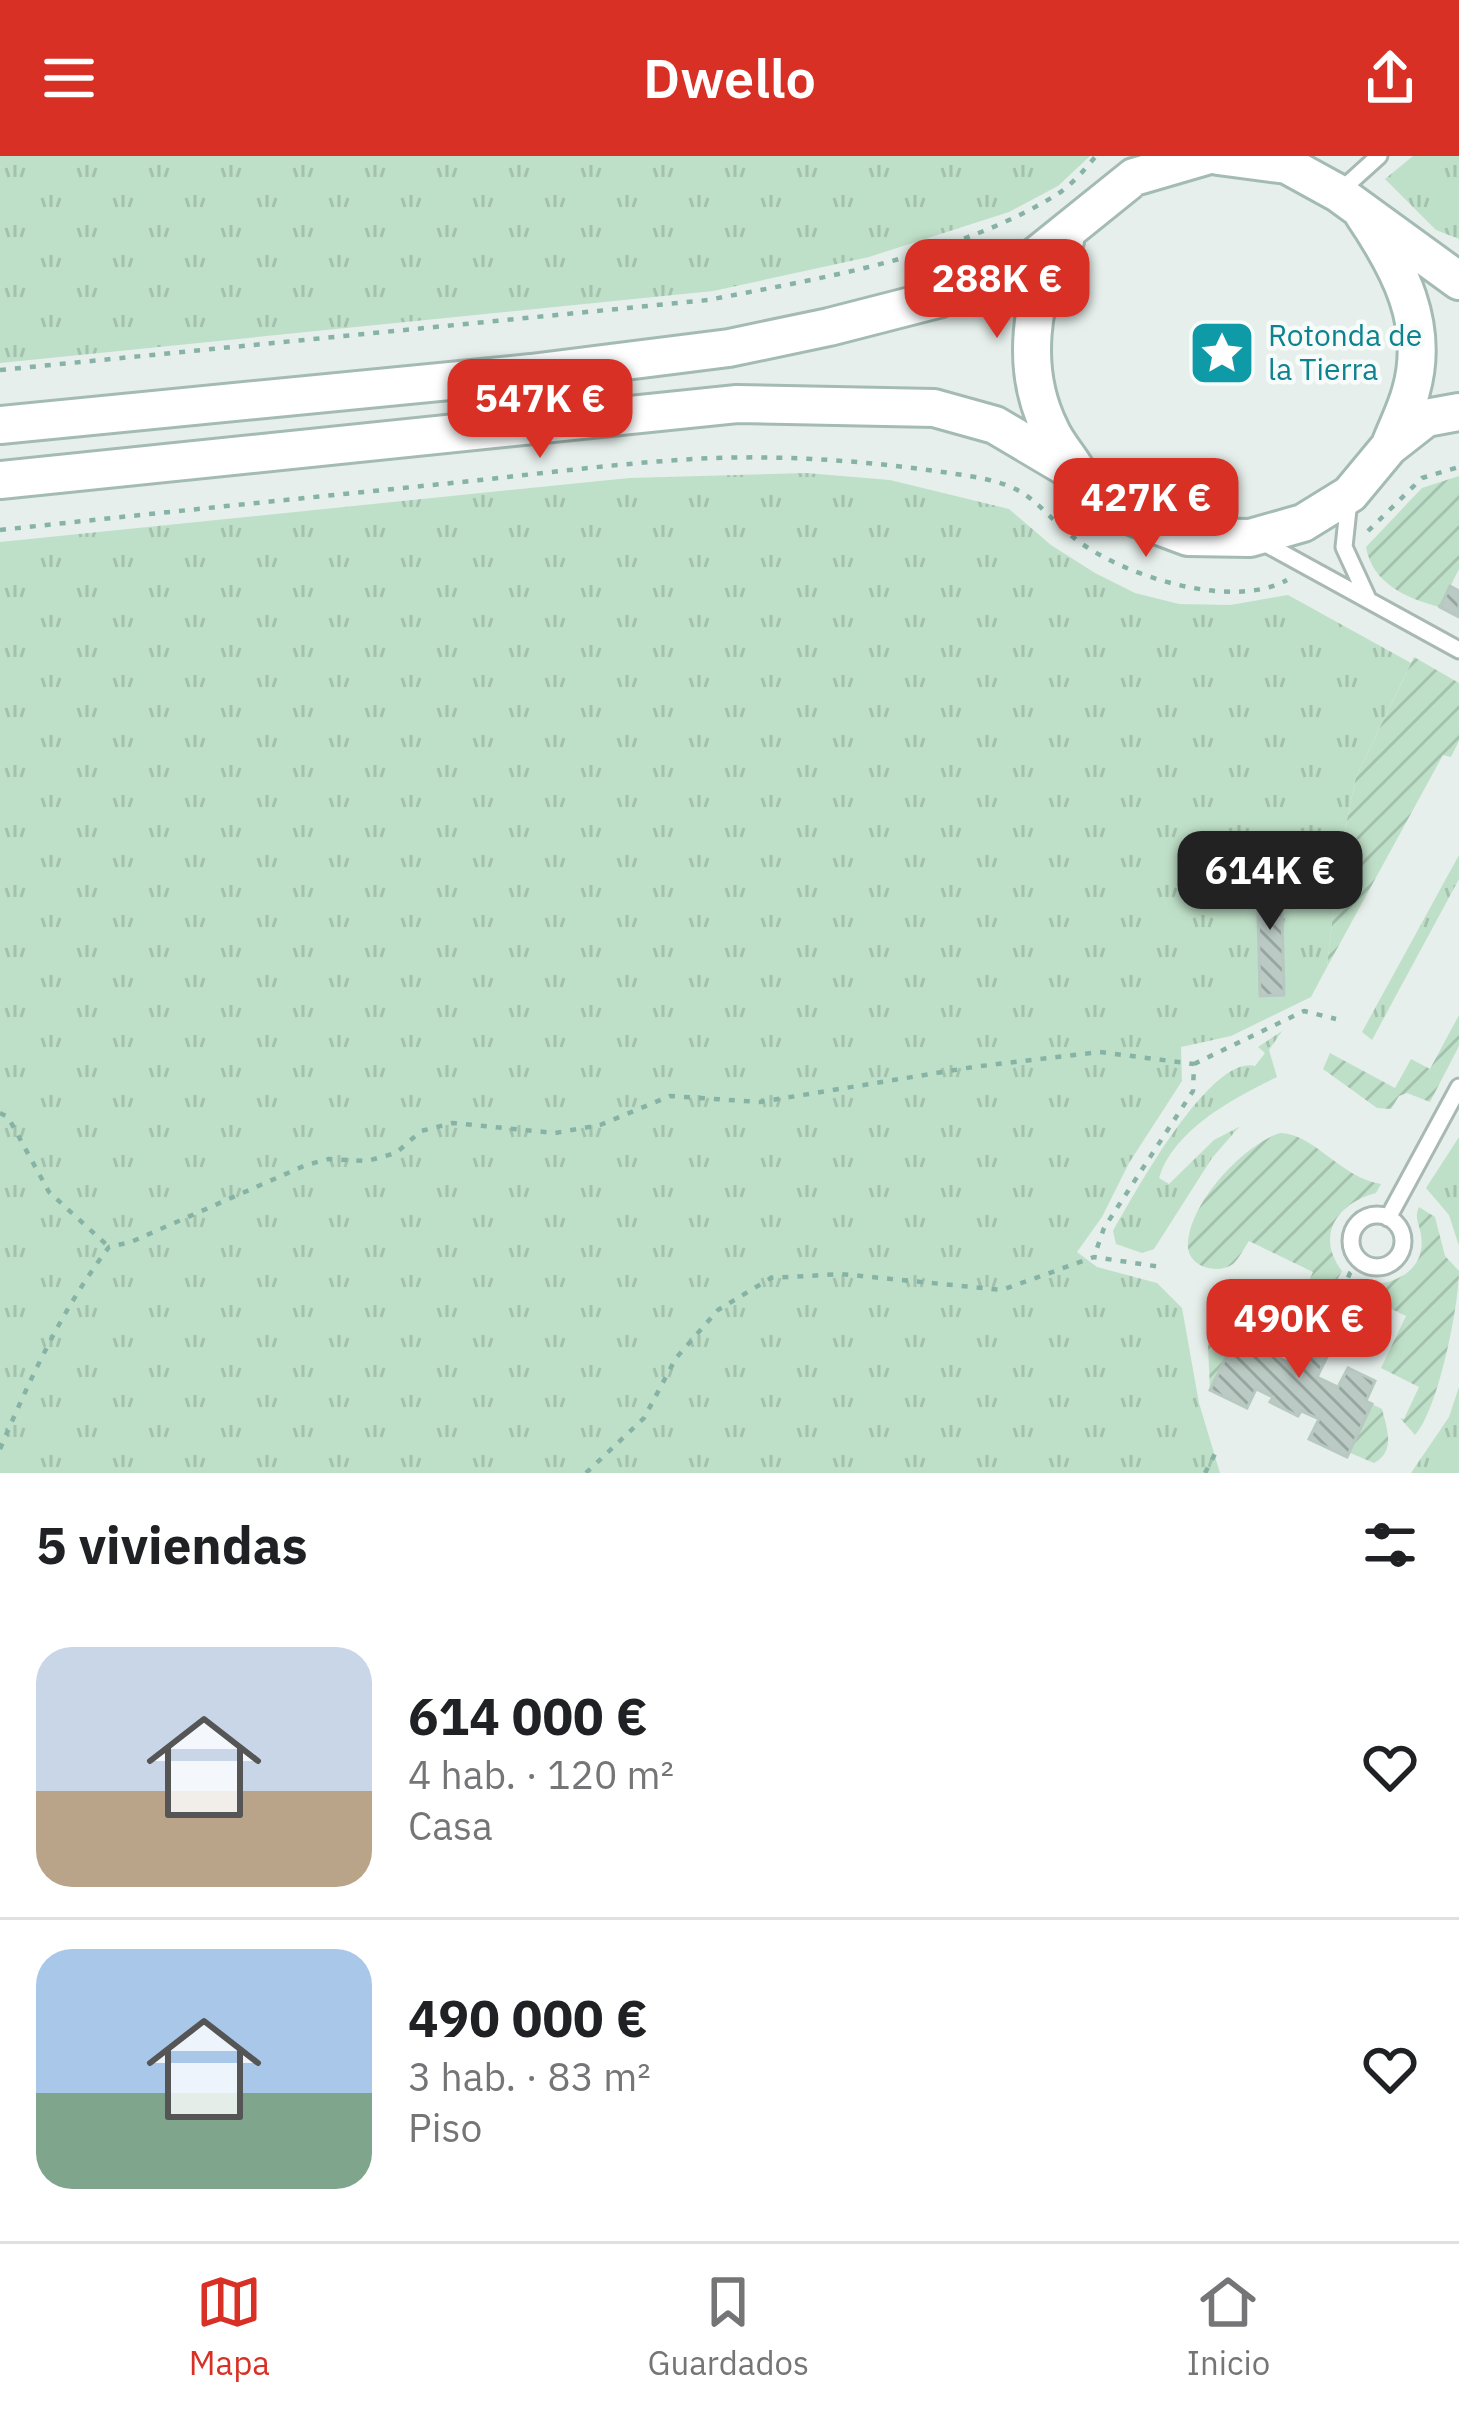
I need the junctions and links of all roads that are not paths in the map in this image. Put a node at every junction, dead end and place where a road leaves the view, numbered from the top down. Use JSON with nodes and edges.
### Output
{"nodes":[{"id":1,"x":1205,"y":156,"type":"edge"},
{"id":2,"x":1217,"y":156,"type":"edge"},
{"id":3,"x":1379,"y":156,"type":"edge"},
{"id":4,"x":1283,"y":161,"type":"edge"},
{"id":5,"x":1138,"y":166,"type":"edge"},
{"id":6,"x":1351,"y":204,"type":"junction"},
{"id":7,"x":1087,"y":210,"type":"junction"},
{"id":8,"x":1459,"y":281,"type":"edge"},
{"id":9,"x":1459,"y":412,"type":"edge"},
{"id":10,"x":0,"y":425,"type":"edge"},
{"id":11,"x":1390,"y":447,"type":"junction"},
{"id":12,"x":1081,"y":476,"type":"junction"},
{"id":13,"x":0,"y":480,"type":"edge"},
{"id":14,"x":1350,"y":494,"type":"junction"},
{"id":15,"x":1250,"y":538,"type":"junction"},
{"id":16,"x":1369,"y":599,"type":"junction"},
{"id":17,"x":1459,"y":650,"type":"edge"},
{"id":18,"x":1459,"y":1087,"type":"edge"},
{"id":19,"x":1388,"y":1218,"type":"junction"}],
"edges":[{"from":1,"to":5,"type":"main road"},
{"from":2,"to":4,"type":"main road"},
{"from":3,"to":6,"type":"lane"},
{"from":4,"to":6,"type":"main road"},
{"from":5,"to":7,"type":"main road"},
{"from":6,"to":8,"type":"main road"},
{"from":6,"to":11,"type":"main road"},
{"from":7,"to":10,"type":"main road"},
{"from":7,"to":12,"type":"main road"},
{"from":9,"to":11,"type":"main road"},
{"from":11,"to":14,"type":"main road"},
{"from":12,"to":13,"type":"main road"},
{"from":12,"to":15,"type":"main road"},
{"from":14,"to":15,"type":"main road"},
{"from":14,"to":16,"type":"lane"},
{"from":15,"to":16,"type":"lane"},
{"from":16,"to":17,"type":"lane"},
{"from":18,"to":19,"type":"lane"},
{"from":19,"to":19,"type":"lane"}]}
